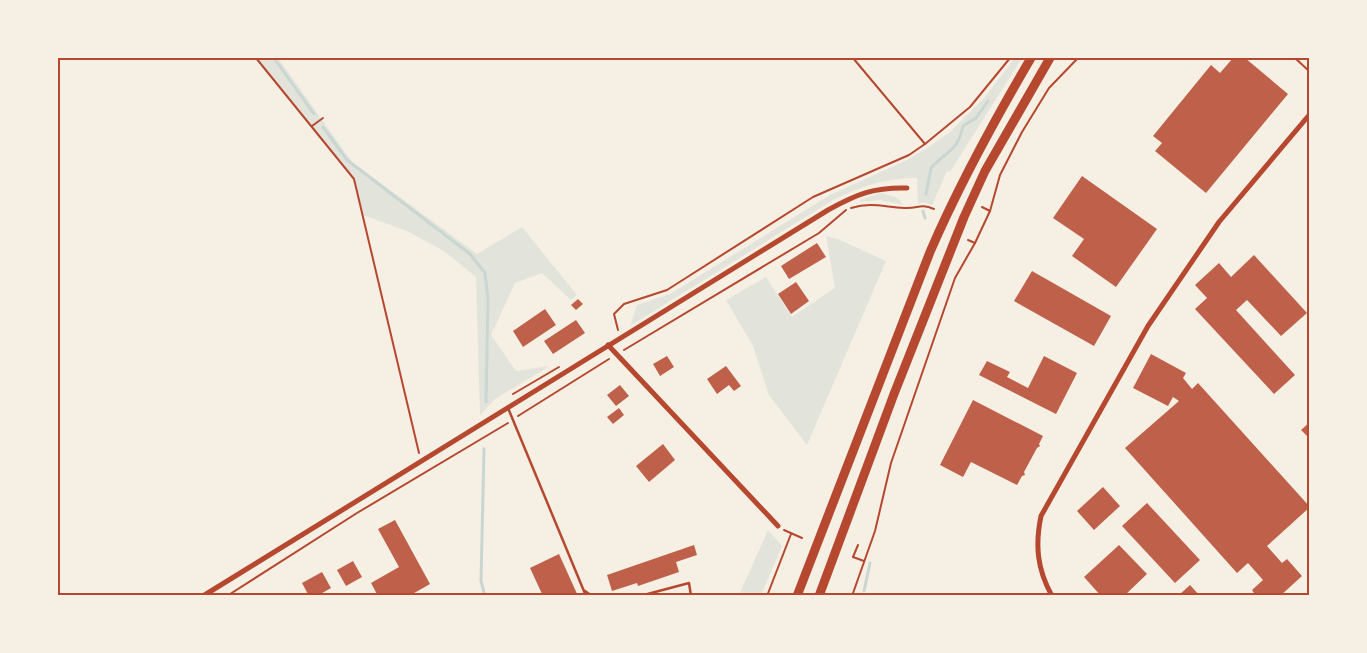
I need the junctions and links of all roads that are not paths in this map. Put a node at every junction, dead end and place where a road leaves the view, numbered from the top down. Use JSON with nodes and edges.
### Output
{"nodes":[{"id":1,"x":1031,"y":58,"type":"edge"},
{"id":2,"x":1049,"y":58,"type":"edge"},
{"id":3,"x":1310,"y":114,"type":"edge"},
{"id":4,"x":907,"y":188,"type":"dead end"},
{"id":5,"x":608,"y":346,"type":"junction"},
{"id":6,"x":508,"y":408,"type":"junction"},
{"id":7,"x":778,"y":526,"type":"road end"},
{"id":8,"x":585,"y":591,"type":"junction"},
{"id":9,"x":203,"y":596,"type":"edge"},
{"id":10,"x":586,"y":596,"type":"edge"},
{"id":11,"x":592,"y":596,"type":"edge"},
{"id":12,"x":640,"y":596,"type":"edge"},
{"id":13,"x":691,"y":596,"type":"edge"},
{"id":14,"x":797,"y":596,"type":"edge"},
{"id":15,"x":819,"y":596,"type":"edge"},
{"id":16,"x":1052,"y":596,"type":"edge"}],
"edges":[{"from":1,"to":14,"type":"highway"},
{"from":2,"to":15,"type":"highway"},
{"from":3,"to":16,"type":"street"},
{"from":4,"to":5,"type":"street"},
{"from":5,"to":6,"type":"street"},
{"from":5,"to":7,"type":"street"},
{"from":6,"to":8,"type":"lane"},
{"from":6,"to":9,"type":"street"},
{"from":8,"to":10,"type":"lane"},
{"from":8,"to":11,"type":"lane"},
{"from":12,"to":13,"type":"lane"}]}
